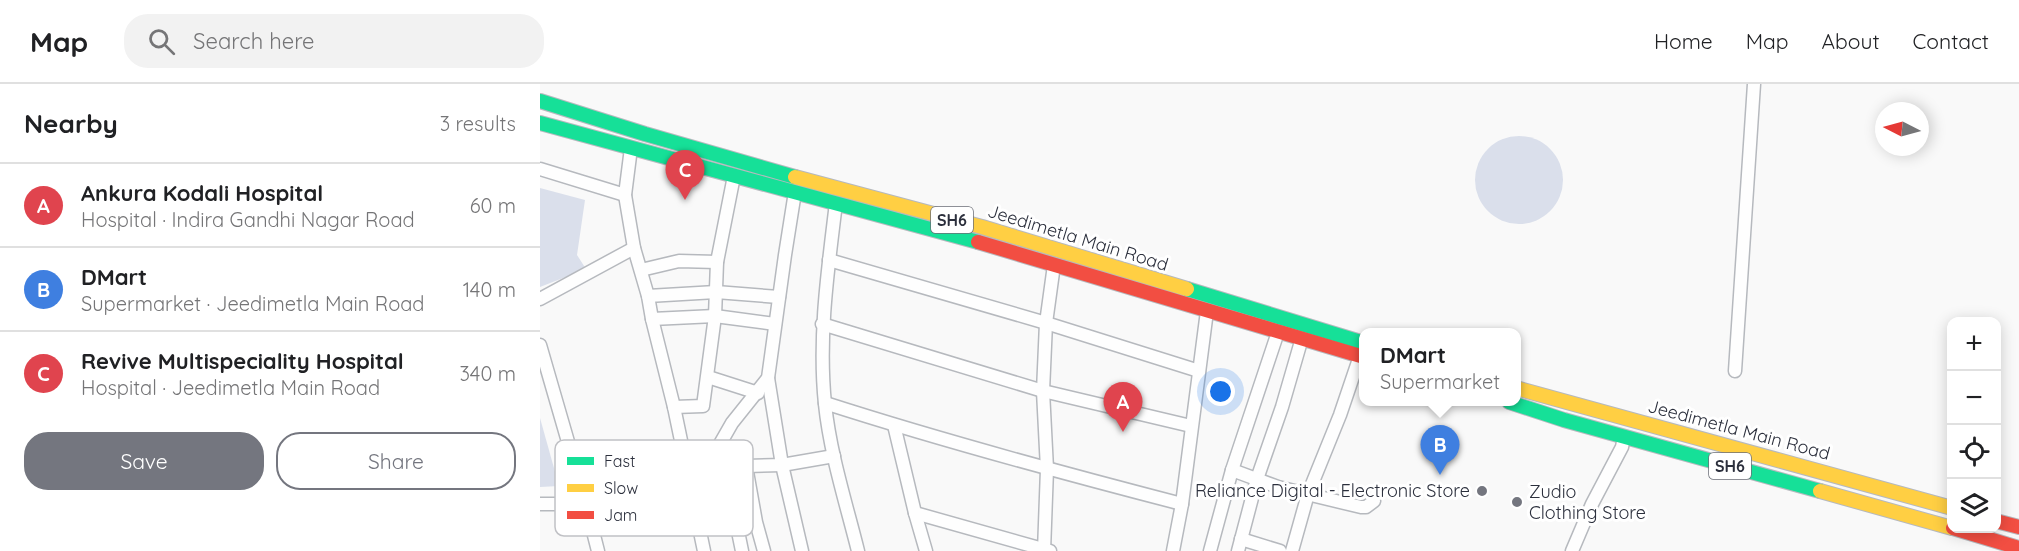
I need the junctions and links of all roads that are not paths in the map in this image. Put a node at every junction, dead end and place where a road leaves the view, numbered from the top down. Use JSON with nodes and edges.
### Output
{"nodes":[{"id":1,"x":1754,"y":84,"type":"edge"},
{"id":2,"x":540,"y":101,"type":"edge"},
{"id":3,"x":540,"y":123,"type":"edge"},
{"id":4,"x":631,"y":148,"type":"junction"},
{"id":5,"x":540,"y":169,"type":"edge"},
{"id":6,"x":734,"y":176,"type":"junction"},
{"id":7,"x":795,"y":192,"type":"junction"},
{"id":8,"x":625,"y":195,"type":"junction"},
{"id":9,"x":836,"y":203,"type":"junction"},
{"id":10,"x":634,"y":248,"type":"junction"},
{"id":11,"x":829,"y":260,"type":"junction"},
{"id":12,"x":717,"y":262,"type":"junction"},
{"id":13,"x":1054,"y":265,"type":"junction"},
{"id":14,"x":640,"y":270,"type":"junction"},
{"id":15,"x":1152,"y":279,"type":"junction"},
{"id":16,"x":716,"y":292,"type":"junction"},
{"id":17,"x":1145,"y":292,"type":"junction"},
{"id":18,"x":648,"y":296,"type":"junction"},
{"id":19,"x":779,"y":297,"type":"junction"},
{"id":20,"x":540,"y":299,"type":"edge"},
{"id":21,"x":1207,"y":311,"type":"junction"},
{"id":22,"x":715,"y":316,"type":"junction"},
{"id":23,"x":652,"y":319,"type":"junction"},
{"id":24,"x":1046,"y":323,"type":"junction"},
{"id":25,"x":775,"y":324,"type":"junction"},
{"id":26,"x":822,"y":324,"type":"junction"},
{"id":27,"x":1278,"y":332,"type":"junction"},
{"id":28,"x":1302,"y":338,"type":"junction"},
{"id":29,"x":540,"y":345,"type":"edge"},
{"id":30,"x":1359,"y":351,"type":"edge"},
{"id":31,"x":1359,"y":351,"type":"edge"},
{"id":32,"x":1359,"y":361,"type":"edge"},
{"id":33,"x":1734,"y":370,"type":"dead end"},
{"id":34,"x":1199,"y":371,"type":"junction"},
{"id":35,"x":708,"y":377,"type":"junction"},
{"id":36,"x":768,"y":378,"type":"junction"},
{"id":37,"x":1521,"y":389,"type":"edge"},
{"id":38,"x":1043,"y":391,"type":"junction"},
{"id":39,"x":758,"y":393,"type":"junction"},
{"id":40,"x":825,"y":404,"type":"junction"},
{"id":41,"x":1521,"y":406,"type":"edge"},
{"id":42,"x":674,"y":407,"type":"junction"},
{"id":43,"x":894,"y":425,"type":"junction"},
{"id":44,"x":1191,"y":426,"type":"junction"},
{"id":45,"x":1624,"y":436,"type":"junction"},
{"id":46,"x":567,"y":440,"type":"edge"},
{"id":47,"x":681,"y":440,"type":"edge"},
{"id":48,"x":725,"y":440,"type":"edge"},
{"id":49,"x":834,"y":456,"type":"junction"},
{"id":50,"x":783,"y":465,"type":"junction"},
{"id":51,"x":753,"y":466,"type":"edge"},
{"id":52,"x":1047,"y":468,"type":"junction"},
{"id":53,"x":1232,"y":470,"type":"junction"},
{"id":54,"x":1257,"y":479,"type":"junction"},
{"id":55,"x":1308,"y":494,"type":"junction"},
{"id":56,"x":1374,"y":501,"type":"dead end"},
{"id":57,"x":1182,"y":504,"type":"junction"},
{"id":58,"x":753,"y":505,"type":"edge"},
{"id":59,"x":1947,"y":507,"type":"edge"},
{"id":60,"x":915,"y":513,"type":"junction"},
{"id":61,"x":2001,"y":522,"type":"edge"},
{"id":62,"x":1947,"y":527,"type":"edge"},
{"id":63,"x":2019,"y":527,"type":"edge"},
{"id":64,"x":1969,"y":533,"type":"edge"},
{"id":65,"x":594,"y":536,"type":"edge"},
{"id":66,"x":701,"y":536,"type":"edge"},
{"id":67,"x":738,"y":536,"type":"edge"},
{"id":68,"x":1240,"y":545,"type":"edge"},
{"id":69,"x":2019,"y":548,"type":"edge"},
{"id":70,"x":598,"y":551,"type":"edge"},
{"id":71,"x":704,"y":551,"type":"edge"},
{"id":72,"x":742,"y":551,"type":"edge"},
{"id":73,"x":764,"y":551,"type":"edge"},
{"id":74,"x":802,"y":551,"type":"edge"},
{"id":75,"x":858,"y":551,"type":"edge"},
{"id":76,"x":926,"y":551,"type":"edge"},
{"id":77,"x":1046,"y":551,"type":"edge"},
{"id":78,"x":1173,"y":551,"type":"edge"},
{"id":79,"x":1210,"y":551,"type":"edge"},
{"id":80,"x":1280,"y":551,"type":"edge"},
{"id":81,"x":1292,"y":551,"type":"edge"},
{"id":82,"x":1572,"y":551,"type":"edge"}],
"edges":[{"from":1,"to":33,"type":"street"},
{"from":2,"to":15,"type":"main road","name":"Jeedimetla Main Road","number":"SH6"},
{"from":3,"to":4,"type":"main road","name":"Jeedimetla Main Road","number":"SH6"},
{"from":4,"to":6,"type":"main road","name":"Jeedimetla Main Road","number":"SH6"},
{"from":4,"to":8,"type":"street"},
{"from":5,"to":8,"type":"street"},
{"from":6,"to":7,"type":"main road","name":"Jeedimetla Main Road","number":"SH6"},
{"from":6,"to":12,"type":"street"},
{"from":7,"to":9,"type":"main road","name":"Jeedimetla Main Road","number":"SH6"},
{"from":7,"to":19,"type":"street"},
{"from":8,"to":10,"type":"street"},
{"from":9,"to":11,"type":"street"},
{"from":9,"to":13,"type":"main road","name":"Jeedimetla Main Road","number":"SH6"},
{"from":10,"to":14,"type":"street"},
{"from":10,"to":20,"type":"street"},
{"from":11,"to":24,"type":"street"},
{"from":11,"to":26,"type":"street"},
{"from":12,"to":14,"type":"street"},
{"from":12,"to":16,"type":"street"},
{"from":13,"to":17,"type":"main road","name":"Jeedimetla Main Road","number":"SH6"},
{"from":13,"to":24,"type":"street"},
{"from":14,"to":18,"type":"street"},
{"from":15,"to":17,"type":"main road"},
{"from":15,"to":30,"type":"main road","name":"Jeedimetla Main Road","number":"SH6"},
{"from":16,"to":18,"type":"street"},
{"from":16,"to":19,"type":"street"},
{"from":16,"to":22,"type":"street"},
{"from":17,"to":21,"type":"main road","name":"Jeedimetla Main Road","number":"SH6"},
{"from":18,"to":23,"type":"street"},
{"from":19,"to":25,"type":"street"},
{"from":21,"to":27,"type":"main road","name":"Jeedimetla Main Road","number":"SH6"},
{"from":21,"to":34,"type":"street"},
{"from":22,"to":23,"type":"street"},
{"from":22,"to":25,"type":"street"},
{"from":22,"to":35,"type":"street"},
{"from":23,"to":42,"type":"street"},
{"from":24,"to":34,"type":"street"},
{"from":24,"to":38,"type":"street"},
{"from":25,"to":36,"type":"street"},
{"from":26,"to":38,"type":"street"},
{"from":26,"to":40,"type":"street"},
{"from":27,"to":28,"type":"main road","name":"Jeedimetla Main Road","number":"SH6"},
{"from":27,"to":53,"type":"street"},
{"from":28,"to":31,"type":"main road","name":"Jeedimetla Main Road","number":"SH6"},
{"from":28,"to":54,"type":"street"},
{"from":29,"to":46,"type":"street"},
{"from":32,"to":55,"type":"street"},
{"from":34,"to":44,"type":"street"},
{"from":35,"to":39,"type":"street"},
{"from":35,"to":42,"type":"street"},
{"from":36,"to":39,"type":"street"},
{"from":36,"to":50,"type":"street"},
{"from":37,"to":59,"type":"main road","name":"Jeedimetla Main Road","number":"SH6"},
{"from":38,"to":44,"type":"street"},
{"from":38,"to":52,"type":"street"},
{"from":39,"to":48,"type":"street"},
{"from":40,"to":43,"type":"street"},
{"from":40,"to":49,"type":"street"},
{"from":41,"to":45,"type":"main road","name":"Jeedimetla Main Road","number":"SH6"},
{"from":42,"to":47,"type":"street"},
{"from":43,"to":52,"type":"street"},
{"from":43,"to":60,"type":"street"},
{"from":44,"to":57,"type":"street"},
{"from":45,"to":62,"type":"main road","name":"Jeedimetla Main Road","number":"SH6"},
{"from":45,"to":82,"type":"street"},
{"from":49,"to":50,"type":"street"},
{"from":49,"to":75,"type":"street"},
{"from":50,"to":51,"type":"street"},
{"from":50,"to":74,"type":"street"},
{"from":52,"to":57,"type":"street"},
{"from":52,"to":77,"type":"street"},
{"from":53,"to":54,"type":"street"},
{"from":53,"to":79,"type":"street"},
{"from":54,"to":55,"type":"street"},
{"from":54,"to":68,"type":"street"},
{"from":55,"to":56,"type":"street"},
{"from":55,"to":81,"type":"street"},
{"from":57,"to":78,"type":"street"},
{"from":58,"to":73,"type":"street"},
{"from":60,"to":76,"type":"street"},
{"from":60,"to":77,"type":"street"},
{"from":61,"to":63,"type":"main road"},
{"from":64,"to":69,"type":"main road","name":"Jeedimetla Main Road","number":"SH6"},
{"from":65,"to":70,"type":"street"},
{"from":66,"to":71,"type":"street"},
{"from":67,"to":72,"type":"street"},
{"from":68,"to":80,"type":"street"}]}
